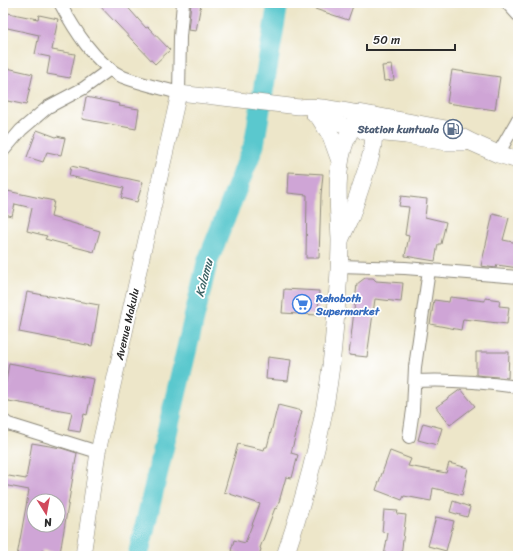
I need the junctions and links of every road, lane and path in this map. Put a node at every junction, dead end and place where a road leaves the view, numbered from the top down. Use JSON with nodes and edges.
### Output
{"nodes":[{"id":1,"x":60,"y":3,"type":"edge"},
{"id":2,"x":183,"y":3,"type":"edge"},
{"id":3,"x":507,"y":3,"type":"edge"},
{"id":4,"x":518,"y":15,"type":"edge"},
{"id":5,"x":110,"y":69,"type":"junction"},
{"id":6,"x":180,"y":93,"type":"junction"},
{"id":7,"x":294,"y":106,"type":"junction"},
{"id":8,"x":319,"y":117,"type":"junction"},
{"id":9,"x":518,"y":119,"type":"edge"},
{"id":10,"x":365,"y":123,"type":"junction"},
{"id":11,"x":406,"y":135,"type":"junction"},
{"id":12,"x":471,"y":142,"type":"junction"},
{"id":13,"x":3,"y":151,"type":"edge"},
{"id":14,"x":498,"y":154,"type":"junction"},
{"id":15,"x":370,"y":159,"type":"junction"},
{"id":16,"x":518,"y":160,"type":"edge"},
{"id":17,"x":341,"y":163,"type":"junction"},
{"id":18,"x":340,"y":240,"type":"junction"},
{"id":19,"x":339,"y":266,"type":"junction"},
{"id":20,"x":429,"y":270,"type":"junction"},
{"id":21,"x":518,"y":277,"type":"edge"},
{"id":22,"x":415,"y":381,"type":"junction"},
{"id":23,"x":518,"y":387,"type":"edge"},
{"id":24,"x":3,"y":420,"type":"edge"},
{"id":25,"x":409,"y":437,"type":"dead end"},
{"id":26,"x":98,"y":452,"type":"junction"},
{"id":27,"x":83,"y":556,"type":"edge"},
{"id":28,"x":285,"y":556,"type":"edge"}],
"edges":[{"from":1,"to":5,"type":"street"},
{"from":2,"to":6,"type":"street"},
{"from":3,"to":4,"type":"street"},
{"from":5,"to":6,"type":"street"},
{"from":5,"to":13,"type":"street"},
{"from":6,"to":7,"type":"main road"},
{"from":6,"to":26,"type":"main road","name":"Avenue Makulu"},
{"from":7,"to":8,"type":"main road"},
{"from":7,"to":10,"type":"main road"},
{"from":8,"to":10,"type":"main road"},
{"from":8,"to":17,"type":"highway"},
{"from":9,"to":14,"type":"street"},
{"from":10,"to":11,"type":"highway"},
{"from":10,"to":12,"type":"highway"},
{"from":10,"to":15,"type":"highway"},
{"from":10,"to":17,"type":"highway"},
{"from":11,"to":12,"type":"highway"},
{"from":11,"to":15,"type":"highway"},
{"from":12,"to":14,"type":"highway"},
{"from":14,"to":16,"type":"highway"},
{"from":15,"to":18,"type":"highway"},
{"from":17,"to":18,"type":"highway"},
{"from":18,"to":19,"type":"highway"},
{"from":19,"to":20,"type":"street"},
{"from":19,"to":28,"type":"highway"},
{"from":20,"to":21,"type":"street"},
{"from":20,"to":22,"type":"street"},
{"from":22,"to":23,"type":"street"},
{"from":22,"to":25,"type":"street"},
{"from":24,"to":26,"type":"street"},
{"from":26,"to":27,"type":"main road","name":"Avenue Makulu"}]}
